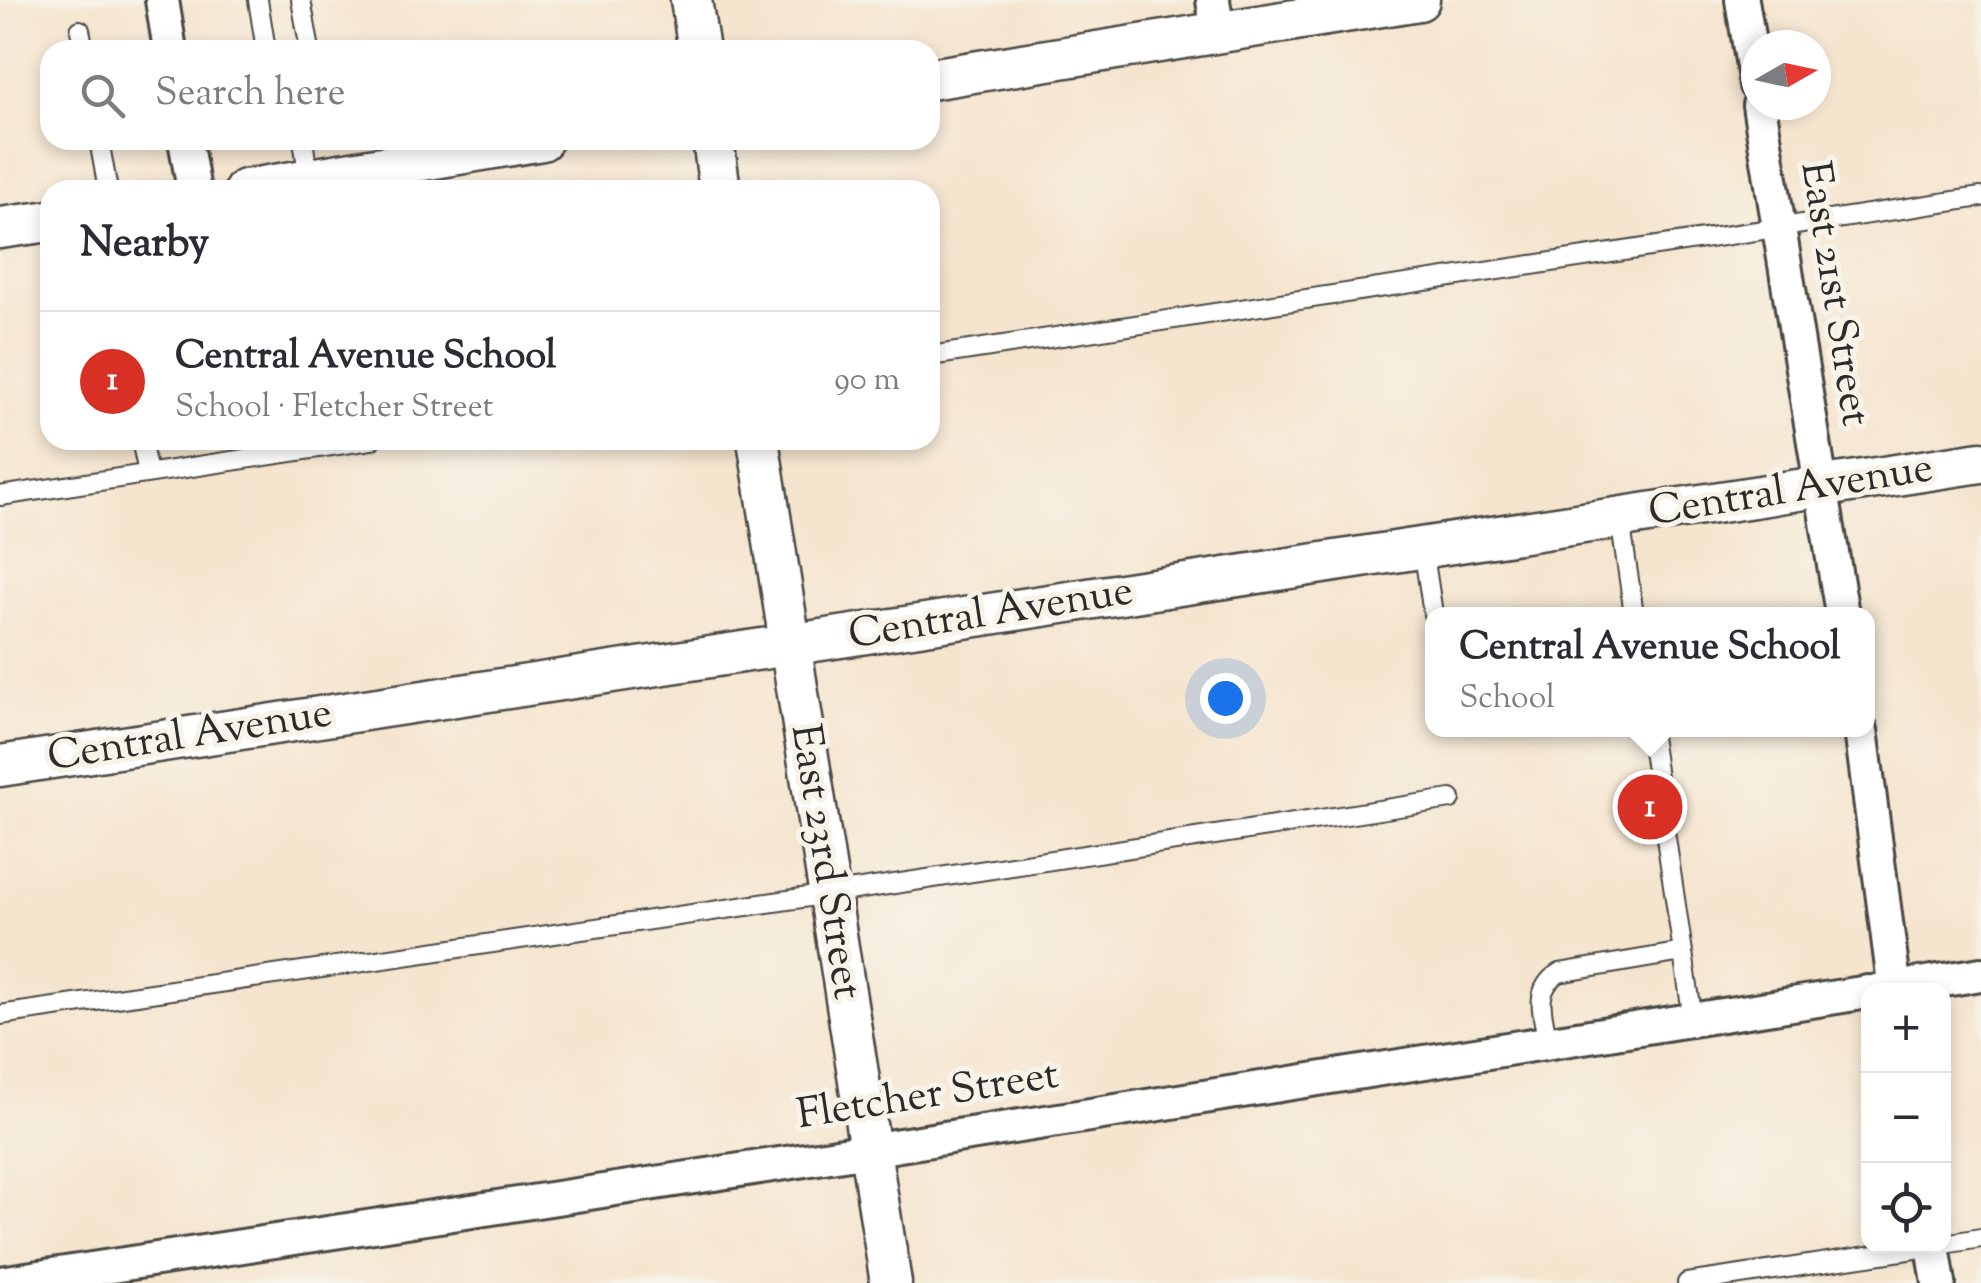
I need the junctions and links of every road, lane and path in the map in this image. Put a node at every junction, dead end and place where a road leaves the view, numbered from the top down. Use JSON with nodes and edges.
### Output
{"nodes":[{"id":1,"x":162,"y":0,"type":"edge"},
{"id":2,"x":258,"y":0,"type":"edge"},
{"id":3,"x":301,"y":0,"type":"edge"},
{"id":4,"x":691,"y":0,"type":"edge"},
{"id":5,"x":1419,"y":0,"type":"edge"},
{"id":6,"x":1742,"y":0,"type":"edge"},
{"id":7,"x":1216,"y":17,"type":"edge"},
{"id":8,"x":80,"y":30,"type":"dead end"},
{"id":9,"x":1747,"y":30,"type":"edge"},
{"id":10,"x":82,"y":40,"type":"edge"},
{"id":11,"x":168,"y":40,"type":"edge"},
{"id":12,"x":264,"y":40,"type":"edge"},
{"id":13,"x":308,"y":40,"type":"edge"},
{"id":14,"x":697,"y":40,"type":"edge"},
{"id":15,"x":940,"y":77,"type":"edge"},
{"id":16,"x":1761,"y":120,"type":"edge"},
{"id":17,"x":101,"y":150,"type":"edge"},
{"id":18,"x":187,"y":150,"type":"edge"},
{"id":19,"x":418,"y":150,"type":"edge"},
{"id":20,"x":714,"y":150,"type":"edge"},
{"id":21,"x":306,"y":159,"type":"edge"},
{"id":22,"x":106,"y":180,"type":"edge"},
{"id":23,"x":192,"y":180,"type":"edge"},
{"id":24,"x":264,"y":180,"type":"edge"},
{"id":25,"x":719,"y":180,"type":"edge"},
{"id":26,"x":1981,"y":197,"type":"edge"},
{"id":27,"x":40,"y":221,"type":"edge"},
{"id":28,"x":1,"y":223,"type":"edge"},
{"id":29,"x":1779,"y":228,"type":"junction"},
{"id":30,"x":940,"y":354,"type":"edge"},
{"id":31,"x":143,"y":450,"type":"edge"},
{"id":32,"x":305,"y":450,"type":"edge"},
{"id":33,"x":760,"y":450,"type":"edge"},
{"id":34,"x":1981,"y":462,"type":"edge"},
{"id":35,"x":148,"y":474,"type":"junction"},
{"id":36,"x":1821,"y":488,"type":"junction"},
{"id":37,"x":0,"y":496,"type":"edge"},
{"id":38,"x":1620,"y":518,"type":"junction"},
{"id":39,"x":1423,"y":548,"type":"junction"},
{"id":40,"x":1433,"y":607,"type":"edge"},
{"id":41,"x":1633,"y":607,"type":"edge"},
{"id":42,"x":1841,"y":607,"type":"edge"},
{"id":43,"x":790,"y":646,"type":"junction"},
{"id":44,"x":1651,"y":737,"type":"edge"},
{"id":45,"x":1862,"y":737,"type":"edge"},
{"id":46,"x":0,"y":766,"type":"edge"},
{"id":47,"x":1450,"y":800,"type":"dead end"},
{"id":48,"x":830,"y":894,"type":"junction"},
{"id":49,"x":1683,"y":952,"type":"junction"},
{"id":50,"x":1981,"y":974,"type":"edge"},
{"id":51,"x":1883,"y":983,"type":"edge"},
{"id":52,"x":1926,"y":983,"type":"edge"},
{"id":53,"x":1861,"y":994,"type":"edge"},
{"id":54,"x":0,"y":1016,"type":"edge"},
{"id":55,"x":1693,"y":1020,"type":"junction"},
{"id":56,"x":1548,"y":1042,"type":"junction"},
{"id":57,"x":869,"y":1149,"type":"junction"},
{"id":58,"x":1981,"y":1238,"type":"edge"},
{"id":59,"x":1951,"y":1243,"type":"edge"},
{"id":60,"x":1887,"y":1253,"type":"edge"},
{"id":61,"x":1935,"y":1253,"type":"edge"},
{"id":62,"x":0,"y":1283,"type":"edge"},
{"id":63,"x":891,"y":1283,"type":"edge"},
{"id":64,"x":1687,"y":1283,"type":"edge"},
{"id":65,"x":1938,"y":1283,"type":"edge"}],
"edges":[{"from":1,"to":11,"type":"street"},
{"from":2,"to":12,"type":"lane"},
{"from":3,"to":13,"type":"lane"},
{"from":4,"to":14,"type":"street"},
{"from":5,"to":7,"type":"street"},
{"from":6,"to":9,"type":"street"},
{"from":7,"to":15,"type":"street"},
{"from":8,"to":10,"type":"lane"},
{"from":16,"to":29,"type":"street","name":"East 21st Street"},
{"from":17,"to":22,"type":"lane"},
{"from":18,"to":23,"type":"street"},
{"from":19,"to":21,"type":"street"},
{"from":20,"to":25,"type":"street"},
{"from":21,"to":24,"type":"street"},
{"from":26,"to":29,"type":"lane"},
{"from":27,"to":28,"type":"street"},
{"from":29,"to":30,"type":"lane"},
{"from":29,"to":36,"type":"street","name":"East 21st Street"},
{"from":31,"to":35,"type":"lane"},
{"from":32,"to":35,"type":"lane"},
{"from":33,"to":43,"type":"street","name":"East 23rd Street"},
{"from":34,"to":36,"type":"street","name":"Central Avenue"},
{"from":35,"to":37,"type":"lane"},
{"from":36,"to":38,"type":"street","name":"Central Avenue"},
{"from":36,"to":42,"type":"street","name":"East 21st Street"},
{"from":38,"to":39,"type":"street","name":"Central Avenue"},
{"from":38,"to":41,"type":"lane"},
{"from":39,"to":40,"type":"lane"},
{"from":39,"to":43,"type":"street","name":"Central Avenue"},
{"from":43,"to":46,"type":"street","name":"Central Avenue"},
{"from":43,"to":48,"type":"street","name":"East 23rd Street"},
{"from":44,"to":49,"type":"lane"},
{"from":45,"to":51,"type":"street"},
{"from":47,"to":48,"type":"lane"},
{"from":48,"to":54,"type":"lane"},
{"from":48,"to":57,"type":"street","name":"East 23rd Street"},
{"from":49,"to":55,"type":"lane"},
{"from":49,"to":56,"type":"lane"},
{"from":50,"to":52,"type":"street","name":"Fletcher Street"},
{"from":53,"to":55,"type":"street","name":"Fletcher Street"},
{"from":55,"to":56,"type":"street","name":"Fletcher Street"},
{"from":56,"to":57,"type":"street","name":"Fletcher Street"},
{"from":57,"to":62,"type":"street","name":"Fletcher Street"},
{"from":57,"to":63,"type":"street","name":"East 23rd Street"},
{"from":58,"to":59,"type":"lane"},
{"from":60,"to":64,"type":"lane"},
{"from":61,"to":65,"type":"street"}]}
